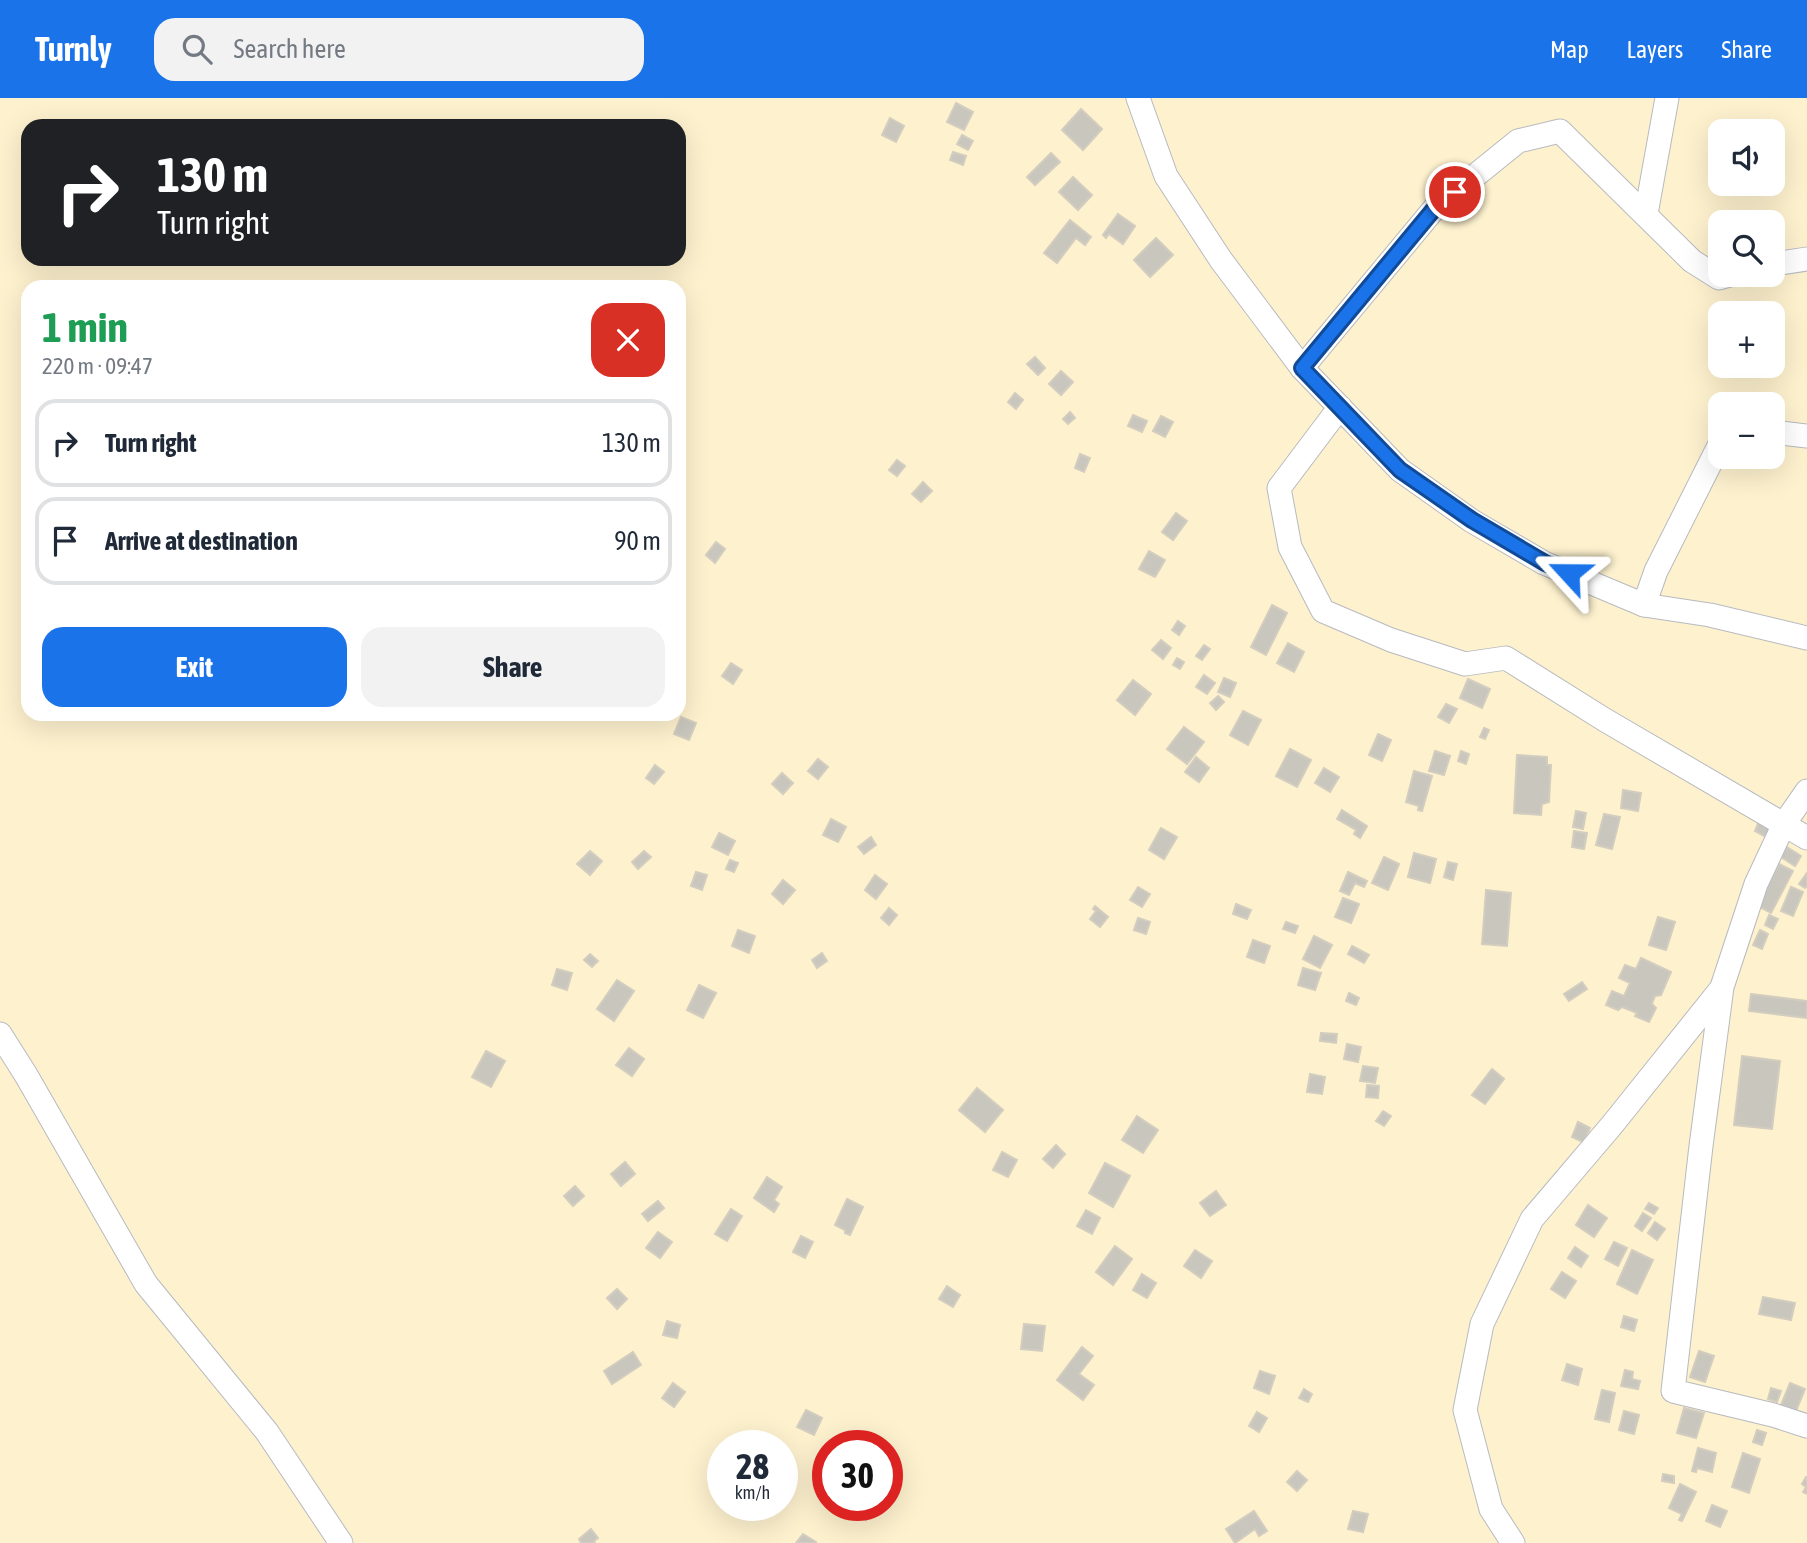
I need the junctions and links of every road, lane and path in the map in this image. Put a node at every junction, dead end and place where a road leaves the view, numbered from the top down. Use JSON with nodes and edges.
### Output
{"nodes":[{"id":1,"x":1138,"y":98,"type":"edge"},
{"id":2,"x":1667,"y":98,"type":"edge"},
{"id":3,"x":1646,"y":214,"type":"junction"},
{"id":4,"x":1807,"y":259,"type":"edge"},
{"id":5,"x":1785,"y":262,"type":"edge"},
{"id":6,"x":1708,"y":271,"type":"edge"},
{"id":7,"x":1302,"y":368,"type":"junction"},
{"id":8,"x":1340,"y":407,"type":"junction"},
{"id":9,"x":1785,"y":433,"type":"edge"},
{"id":10,"x":1807,"y":436,"type":"edge"},
{"id":11,"x":1708,"y":468,"type":"edge"},
{"id":12,"x":1644,"y":605,"type":"junction"},
{"id":13,"x":1807,"y":638,"type":"edge"},
{"id":14,"x":1807,"y":791,"type":"edge"},
{"id":15,"x":1783,"y":824,"type":"junction"},
{"id":16,"x":1807,"y":838,"type":"edge"},
{"id":17,"x":1722,"y":988,"type":"junction"},
{"id":18,"x":0,"y":1034,"type":"edge"},
{"id":19,"x":1807,"y":1426,"type":"edge"},
{"id":20,"x":341,"y":1543,"type":"edge"},
{"id":21,"x":1513,"y":1543,"type":"edge"}],
"edges":[{"from":1,"to":7,"type":"street"},
{"from":2,"to":3,"type":"street"},
{"from":3,"to":6,"type":"street"},
{"from":3,"to":7,"type":"street"},
{"from":4,"to":5,"type":"street"},
{"from":7,"to":8,"type":"street"},
{"from":8,"to":12,"type":"street"},
{"from":8,"to":15,"type":"street"},
{"from":9,"to":10,"type":"street"},
{"from":11,"to":12,"type":"street"},
{"from":12,"to":13,"type":"street"},
{"from":14,"to":15,"type":"street"},
{"from":15,"to":16,"type":"street"},
{"from":15,"to":17,"type":"street"},
{"from":17,"to":19,"type":"street"},
{"from":17,"to":21,"type":"street"},
{"from":18,"to":20,"type":"street"}]}
